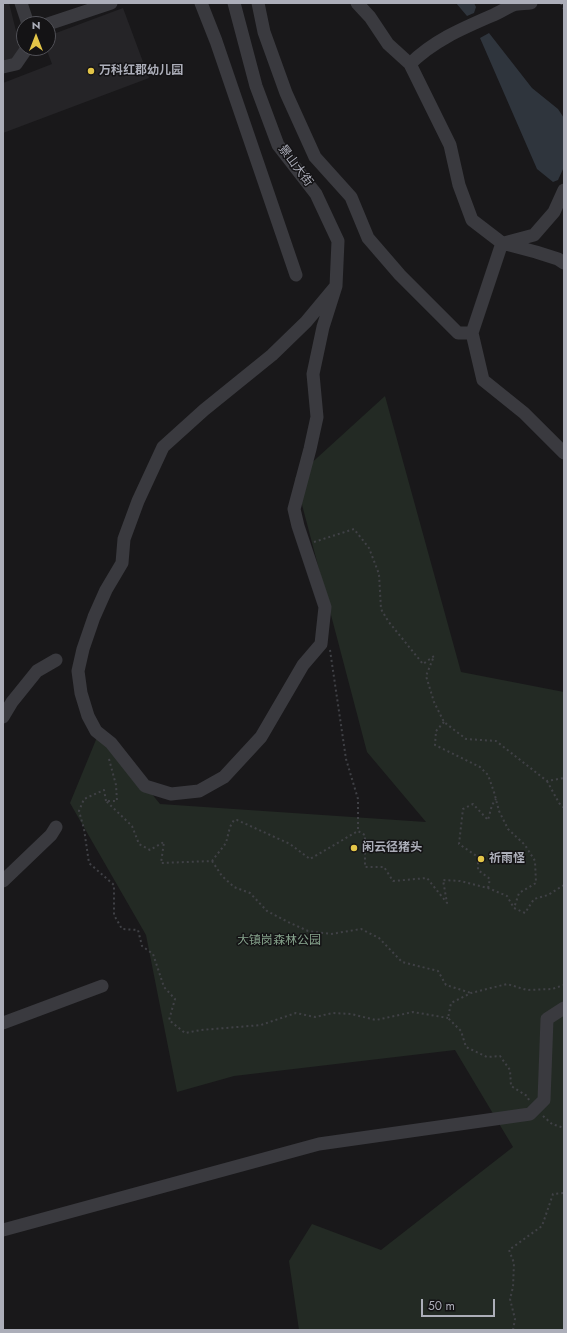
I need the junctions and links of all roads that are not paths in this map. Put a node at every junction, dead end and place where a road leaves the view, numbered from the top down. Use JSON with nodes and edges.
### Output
{"nodes":[{"id":1,"x":21,"y":3,"type":"edge"},
{"id":2,"x":111,"y":3,"type":"edge"},
{"id":3,"x":201,"y":3,"type":"edge"},
{"id":4,"x":234,"y":3,"type":"edge"},
{"id":5,"x":258,"y":3,"type":"edge"},
{"id":6,"x":357,"y":3,"type":"edge"},
{"id":7,"x":531,"y":3,"type":"edge"},
{"id":8,"x":25,"y":16,"type":"edge"},
{"id":9,"x":56,"y":21,"type":"edge"},
{"id":10,"x":22,"y":56,"type":"edge"},
{"id":11,"x":410,"y":64,"type":"junction"},
{"id":12,"x":5,"y":67,"type":"edge"},
{"id":13,"x":564,"y":190,"type":"edge"},
{"id":14,"x":502,"y":243,"type":"junction"},
{"id":15,"x":564,"y":263,"type":"edge"},
{"id":16,"x":296,"y":275,"type":"dead end"},
{"id":17,"x":336,"y":286,"type":"junction"},
{"id":18,"x":472,"y":333,"type":"junction"},
{"id":19,"x":564,"y":453,"type":"edge"},
{"id":20,"x":56,"y":660,"type":"dead end"},
{"id":21,"x":3,"y":717,"type":"edge"},
{"id":22,"x":56,"y":827,"type":"dead end"},
{"id":23,"x":3,"y":881,"type":"edge"},
{"id":24,"x":102,"y":986,"type":"dead end"},
{"id":25,"x":564,"y":1008,"type":"edge"},
{"id":26,"x":3,"y":1023,"type":"edge"},
{"id":27,"x":3,"y":1230,"type":"edge"}],
"edges":[{"from":1,"to":8,"type":"street"},
{"from":2,"to":9,"type":"street"},
{"from":3,"to":16,"type":"street"},
{"from":4,"to":17,"type":"street","name":"景山大街"},
{"from":5,"to":18,"type":"street"},
{"from":6,"to":11,"type":"street"},
{"from":7,"to":11,"type":"street"},
{"from":10,"to":12,"type":"street"},
{"from":11,"to":14,"type":"street"},
{"from":13,"to":14,"type":"street"},
{"from":14,"to":15,"type":"street"},
{"from":14,"to":18,"type":"street"},
{"from":17,"to":17,"type":"street","name":"景山大街"},
{"from":18,"to":19,"type":"street"},
{"from":20,"to":21,"type":"street"},
{"from":22,"to":23,"type":"street"},
{"from":24,"to":26,"type":"street"},
{"from":25,"to":27,"type":"street"}]}
